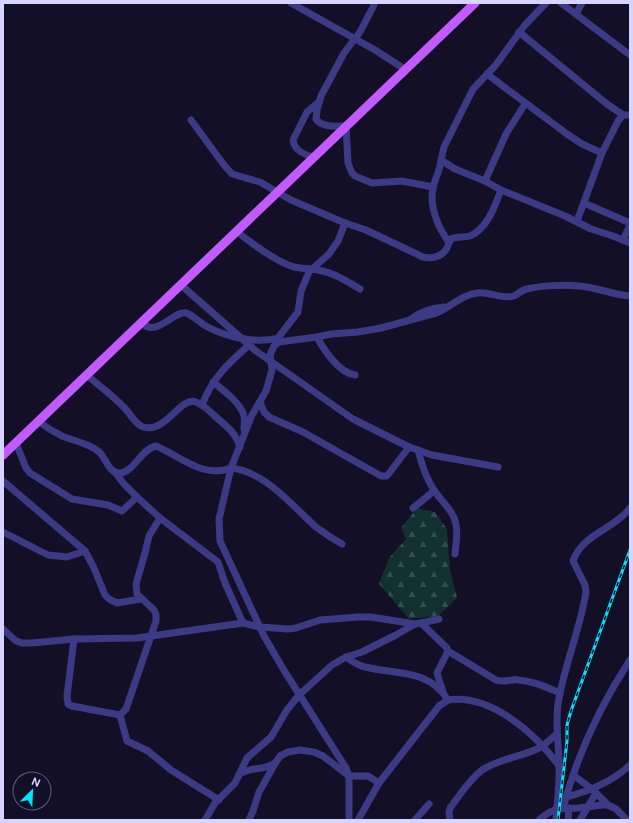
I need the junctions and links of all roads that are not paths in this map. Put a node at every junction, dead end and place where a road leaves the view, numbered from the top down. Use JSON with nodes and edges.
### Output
{"nodes":[{"id":1,"x":291,"y":3,"type":"edge"},
{"id":2,"x":375,"y":3,"type":"edge"},
{"id":3,"x":474,"y":3,"type":"edge"},
{"id":4,"x":546,"y":3,"type":"edge"},
{"id":5,"x":561,"y":3,"type":"edge"},
{"id":6,"x":582,"y":3,"type":"edge"},
{"id":7,"x":576,"y":14,"type":"junction"},
{"id":8,"x":519,"y":32,"type":"junction"},
{"id":9,"x":355,"y":39,"type":"junction"},
{"id":10,"x":630,"y":55,"type":"edge"},
{"id":11,"x":406,"y":70,"type":"junction"},
{"id":12,"x":487,"y":74,"type":"junction"},
{"id":13,"x":319,"y":102,"type":"junction"},
{"id":14,"x":525,"y":104,"type":"junction"},
{"id":15,"x":626,"y":115,"type":"edge"},
{"id":16,"x":191,"y":120,"type":"dead end"},
{"id":17,"x":346,"y":126,"type":"junction"},
{"id":18,"x":602,"y":153,"type":"junction"},
{"id":19,"x":313,"y":157,"type":"junction"},
{"id":20,"x":441,"y":160,"type":"junction"},
{"id":21,"x":485,"y":181,"type":"junction"},
{"id":22,"x":433,"y":186,"type":"junction"},
{"id":23,"x":501,"y":190,"type":"junction"},
{"id":24,"x":277,"y":192,"type":"junction"},
{"id":25,"x":584,"y":203,"type":"junction"},
{"id":26,"x":577,"y":221,"type":"junction"},
{"id":27,"x":345,"y":223,"type":"junction"},
{"id":28,"x":630,"y":224,"type":"edge"},
{"id":29,"x":236,"y":231,"type":"junction"},
{"id":30,"x":623,"y":240,"type":"junction"},
{"id":31,"x":449,"y":242,"type":"junction"},
{"id":32,"x":630,"y":244,"type":"edge"},
{"id":33,"x":311,"y":269,"type":"junction"},
{"id":34,"x":181,"y":285,"type":"junction"},
{"id":35,"x":360,"y":289,"type":"dead end"},
{"id":36,"x":630,"y":296,"type":"edge"},
{"id":37,"x":142,"y":323,"type":"junction"},
{"id":38,"x":317,"y":337,"type":"junction"},
{"id":39,"x":240,"y":338,"type":"junction"},
{"id":40,"x":249,"y":345,"type":"junction"},
{"id":41,"x":269,"y":361,"type":"junction"},
{"id":42,"x":87,"y":375,"type":"junction"},
{"id":43,"x":355,"y":375,"type":"dead end"},
{"id":44,"x":212,"y":382,"type":"junction"},
{"id":45,"x":260,"y":402,"type":"junction"},
{"id":46,"x":202,"y":405,"type":"junction"},
{"id":47,"x":39,"y":422,"type":"junction"},
{"id":48,"x":244,"y":437,"type":"junction"},
{"id":49,"x":16,"y":443,"type":"junction"},
{"id":50,"x":240,"y":447,"type":"junction"},
{"id":51,"x":409,"y":447,"type":"junction"},
{"id":52,"x":418,"y":450,"type":"junction"},
{"id":53,"x":3,"y":455,"type":"edge"},
{"id":54,"x":498,"y":467,"type":"dead end"},
{"id":55,"x":231,"y":468,"type":"junction"},
{"id":56,"x":116,"y":472,"type":"junction"},
{"id":57,"x":3,"y":481,"type":"edge"},
{"id":58,"x":434,"y":491,"type":"junction"},
{"id":59,"x":137,"y":497,"type":"junction"},
{"id":60,"x":413,"y":508,"type":"dead end"},
{"id":61,"x":630,"y":508,"type":"edge"},
{"id":62,"x":160,"y":518,"type":"junction"},
{"id":63,"x":3,"y":532,"type":"edge"},
{"id":64,"x":342,"y":544,"type":"dead end"},
{"id":65,"x":85,"y":551,"type":"junction"},
{"id":66,"x":455,"y":554,"type":"dead end"},
{"id":67,"x":141,"y":599,"type":"junction"},
{"id":68,"x":439,"y":619,"type":"dead end"},
{"id":69,"x":243,"y":623,"type":"junction"},
{"id":70,"x":418,"y":623,"type":"junction"},
{"id":71,"x":260,"y":627,"type":"junction"},
{"id":72,"x":3,"y":629,"type":"edge"},
{"id":73,"x":152,"y":636,"type":"junction"},
{"id":74,"x":74,"y":639,"type":"junction"},
{"id":75,"x":448,"y":651,"type":"junction"},
{"id":76,"x":346,"y":658,"type":"junction"},
{"id":77,"x":630,"y":660,"type":"edge"},
{"id":78,"x":560,"y":693,"type":"junction"},
{"id":79,"x":299,"y":694,"type":"junction"},
{"id":80,"x":446,"y":697,"type":"junction"},
{"id":81,"x":120,"y":715,"type":"junction"},
{"id":82,"x":557,"y":734,"type":"junction"},
{"id":83,"x":542,"y":746,"type":"junction"},
{"id":84,"x":276,"y":762,"type":"junction"},
{"id":85,"x":630,"y":765,"type":"edge"},
{"id":86,"x":560,"y":766,"type":"junction"},
{"id":87,"x":240,"y":774,"type":"junction"},
{"id":88,"x":563,"y":774,"type":"dead end"},
{"id":89,"x":572,"y":775,"type":"junction"},
{"id":90,"x":349,"y":776,"type":"junction"},
{"id":91,"x":379,"y":783,"type":"junction"},
{"id":92,"x":594,"y":791,"type":"junction"},
{"id":93,"x":566,"y":797,"type":"junction"},
{"id":94,"x":219,"y":800,"type":"junction"},
{"id":95,"x":429,"y":804,"type":"dead end"},
{"id":96,"x":608,"y":805,"type":"junction"},
{"id":97,"x":589,"y":807,"type":"junction"},
{"id":98,"x":563,"y":808,"type":"junction"},
{"id":99,"x":205,"y":820,"type":"edge"},
{"id":100,"x":249,"y":820,"type":"edge"},
{"id":101,"x":349,"y":820,"type":"edge"},
{"id":102,"x":358,"y":820,"type":"edge"},
{"id":103,"x":415,"y":820,"type":"edge"},
{"id":104,"x":450,"y":820,"type":"edge"},
{"id":105,"x":539,"y":820,"type":"edge"},
{"id":106,"x":556,"y":820,"type":"edge"},
{"id":107,"x":568,"y":820,"type":"edge"},
{"id":108,"x":580,"y":820,"type":"edge"},
{"id":109,"x":627,"y":820,"type":"edge"}],
"edges":[{"from":1,"to":9,"type":"street"},
{"from":2,"to":9,"type":"street"},
{"from":3,"to":11,"type":"main road"},
{"from":4,"to":8,"type":"street"},
{"from":5,"to":7,"type":"street"},
{"from":6,"to":7,"type":"street"},
{"from":7,"to":10,"type":"street"},
{"from":8,"to":12,"type":"street"},
{"from":8,"to":15,"type":"street"},
{"from":9,"to":11,"type":"street"},
{"from":9,"to":13,"type":"street"},
{"from":11,"to":17,"type":"main road"},
{"from":12,"to":14,"type":"street"},
{"from":12,"to":20,"type":"street"},
{"from":13,"to":17,"type":"street"},
{"from":13,"to":19,"type":"street"},
{"from":14,"to":18,"type":"street"},
{"from":14,"to":21,"type":"street"},
{"from":15,"to":18,"type":"street"},
{"from":16,"to":24,"type":"street"},
{"from":17,"to":19,"type":"main road"},
{"from":17,"to":22,"type":"street"},
{"from":18,"to":25,"type":"street"},
{"from":19,"to":24,"type":"main road"},
{"from":20,"to":21,"type":"street"},
{"from":20,"to":22,"type":"street"},
{"from":21,"to":23,"type":"street"},
{"from":22,"to":31,"type":"street"},
{"from":23,"to":26,"type":"street"},
{"from":23,"to":31,"type":"street"},
{"from":24,"to":27,"type":"street"},
{"from":24,"to":29,"type":"main road"},
{"from":25,"to":26,"type":"street"},
{"from":25,"to":28,"type":"street"},
{"from":26,"to":30,"type":"street"},
{"from":27,"to":31,"type":"street"},
{"from":27,"to":33,"type":"street"},
{"from":28,"to":30,"type":"street"},
{"from":29,"to":33,"type":"street"},
{"from":29,"to":34,"type":"main road"},
{"from":30,"to":32,"type":"street"},
{"from":33,"to":35,"type":"street"},
{"from":33,"to":39,"type":"street"},
{"from":34,"to":37,"type":"main road"},
{"from":34,"to":39,"type":"street"},
{"from":36,"to":38,"type":"street"},
{"from":37,"to":39,"type":"street"},
{"from":37,"to":42,"type":"main road"},
{"from":38,"to":41,"type":"street"},
{"from":38,"to":43,"type":"street"},
{"from":39,"to":40,"type":"street"},
{"from":40,"to":41,"type":"street"},
{"from":40,"to":44,"type":"street"},
{"from":41,"to":45,"type":"street"},
{"from":41,"to":51,"type":"street"},
{"from":42,"to":46,"type":"street"},
{"from":42,"to":47,"type":"main road"},
{"from":44,"to":46,"type":"street"},
{"from":44,"to":48,"type":"street"},
{"from":45,"to":48,"type":"street"},
{"from":45,"to":51,"type":"street"},
{"from":46,"to":50,"type":"street"},
{"from":47,"to":49,"type":"main road"},
{"from":47,"to":56,"type":"street"},
{"from":48,"to":50,"type":"street"},
{"from":49,"to":53,"type":"main road"},
{"from":49,"to":59,"type":"street"},
{"from":50,"to":55,"type":"street"},
{"from":51,"to":52,"type":"street"},
{"from":52,"to":54,"type":"street"},
{"from":52,"to":58,"type":"street"},
{"from":55,"to":56,"type":"street"},
{"from":55,"to":64,"type":"street"},
{"from":55,"to":71,"type":"street"},
{"from":56,"to":59,"type":"street"},
{"from":57,"to":65,"type":"street"},
{"from":58,"to":60,"type":"street"},
{"from":58,"to":66,"type":"street"},
{"from":59,"to":62,"type":"street"},
{"from":61,"to":78,"type":"street"},
{"from":62,"to":67,"type":"street"},
{"from":62,"to":69,"type":"street"},
{"from":63,"to":65,"type":"street"},
{"from":65,"to":67,"type":"street"},
{"from":67,"to":73,"type":"street"},
{"from":68,"to":70,"type":"street"},
{"from":69,"to":71,"type":"street"},
{"from":69,"to":73,"type":"street"},
{"from":70,"to":71,"type":"street"},
{"from":70,"to":75,"type":"street"},
{"from":70,"to":76,"type":"street"},
{"from":71,"to":79,"type":"street"},
{"from":72,"to":74,"type":"street"},
{"from":73,"to":74,"type":"street"},
{"from":73,"to":81,"type":"street"},
{"from":74,"to":81,"type":"street"},
{"from":75,"to":78,"type":"street"},
{"from":75,"to":80,"type":"street"},
{"from":76,"to":79,"type":"street"},
{"from":76,"to":80,"type":"street"},
{"from":77,"to":89,"type":"street"},
{"from":78,"to":82,"type":"street"},
{"from":79,"to":87,"type":"street"},
{"from":79,"to":90,"type":"street"},
{"from":80,"to":83,"type":"street"},
{"from":80,"to":91,"type":"street"},
{"from":81,"to":94,"type":"street"},
{"from":82,"to":83,"type":"street"},
{"from":82,"to":86,"type":"street"},
{"from":83,"to":86,"type":"street"},
{"from":83,"to":104,"type":"street"},
{"from":84,"to":87,"type":"street"},
{"from":84,"to":90,"type":"street"},
{"from":84,"to":100,"type":"street"},
{"from":85,"to":92,"type":"street"},
{"from":86,"to":88,"type":"street"},
{"from":86,"to":98,"type":"street"},
{"from":87,"to":94,"type":"street"},
{"from":89,"to":92,"type":"street"},
{"from":89,"to":93,"type":"street"},
{"from":90,"to":91,"type":"street"},
{"from":90,"to":101,"type":"street"},
{"from":91,"to":102,"type":"street"},
{"from":92,"to":93,"type":"street"},
{"from":92,"to":96,"type":"street"},
{"from":92,"to":97,"type":"street"},
{"from":93,"to":98,"type":"street"},
{"from":94,"to":99,"type":"street"},
{"from":95,"to":103,"type":"street"},
{"from":96,"to":97,"type":"street"},
{"from":96,"to":109,"type":"street"},
{"from":97,"to":98,"type":"street"},
{"from":97,"to":108,"type":"street"},
{"from":98,"to":105,"type":"street"},
{"from":98,"to":106,"type":"street"},
{"from":98,"to":107,"type":"street"}]}
